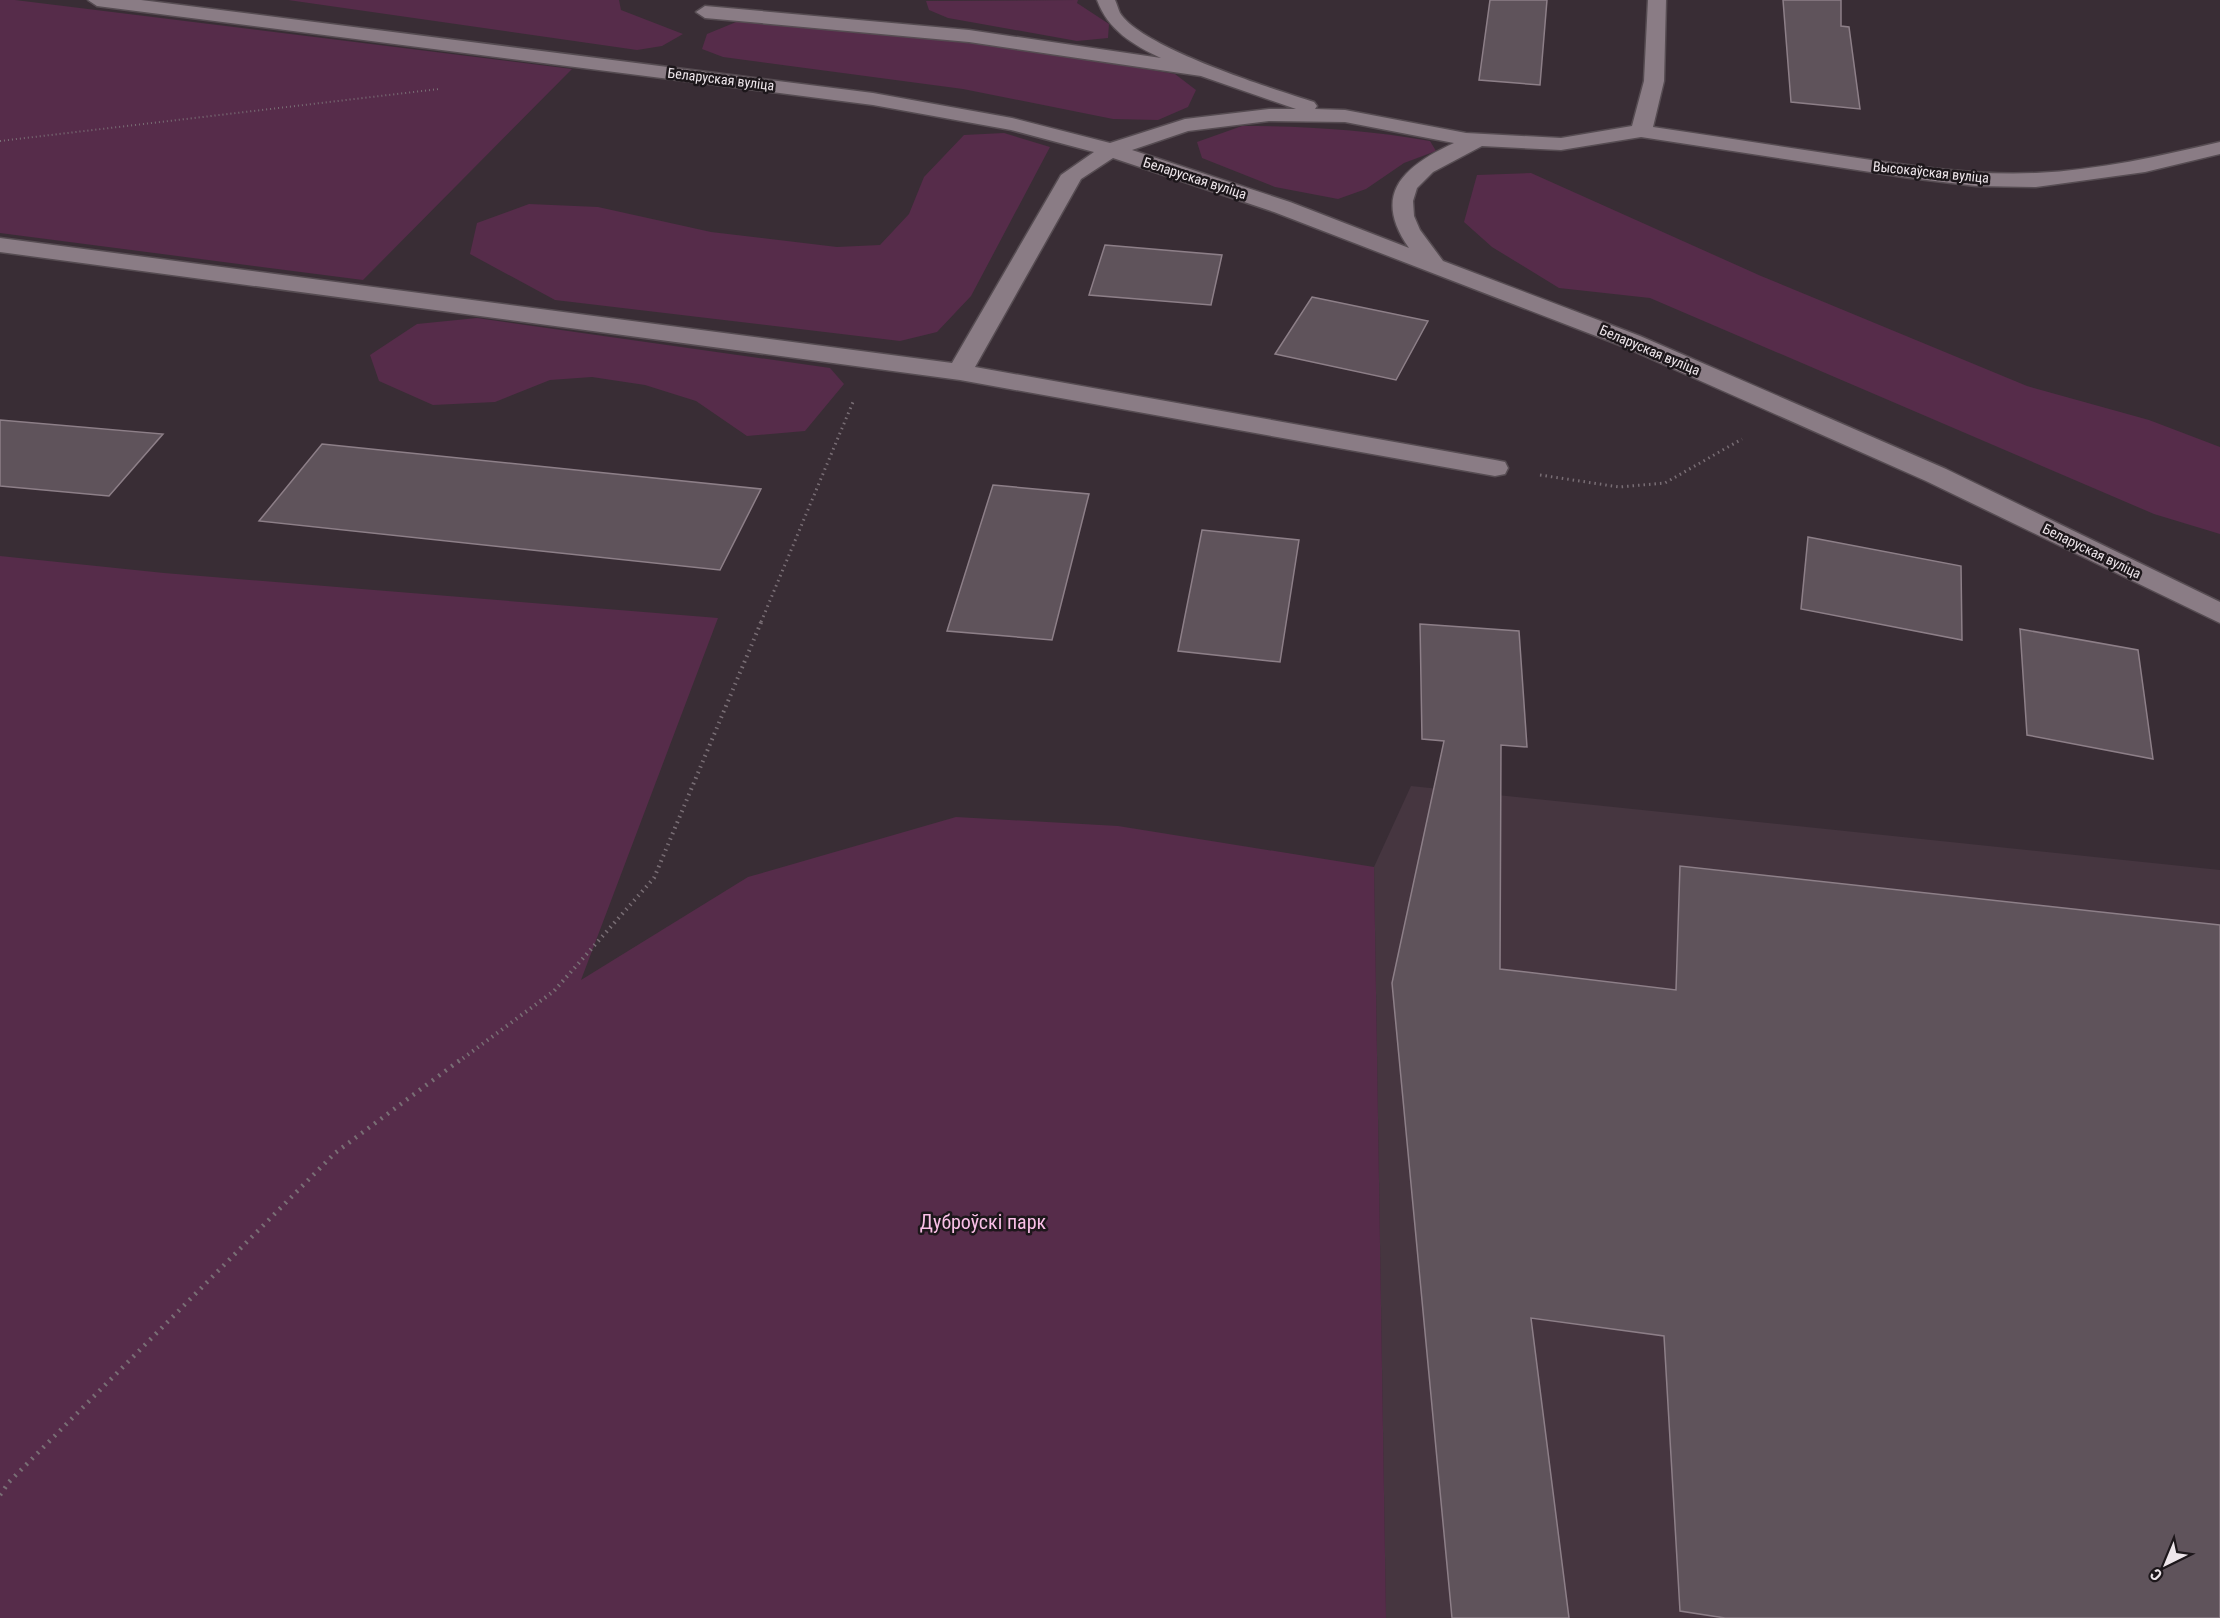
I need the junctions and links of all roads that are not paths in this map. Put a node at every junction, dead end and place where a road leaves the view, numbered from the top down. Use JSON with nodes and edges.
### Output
{"nodes":[{"id":1,"x":97,"y":0,"type":"edge"},
{"id":2,"x":1106,"y":0,"type":"edge"},
{"id":3,"x":1657,"y":0,"type":"edge"},
{"id":4,"x":705,"y":12,"type":"dead end"},
{"id":5,"x":1203,"y":70,"type":"junction"},
{"id":6,"x":1345,"y":116,"type":"junction"},
{"id":7,"x":1185,"y":125,"type":"junction"},
{"id":8,"x":1641,"y":130,"type":"junction"},
{"id":9,"x":1478,"y":140,"type":"junction"},
{"id":10,"x":2220,"y":148,"type":"edge"},
{"id":11,"x":1111,"y":150,"type":"junction"},
{"id":12,"x":2197,"y":155,"type":"junction"},
{"id":13,"x":2220,"y":168,"type":"edge"},
{"id":14,"x":0,"y":245,"type":"edge"},
{"id":15,"x":1436,"y":267,"type":"junction"},
{"id":16,"x":960,"y":372,"type":"junction"},
{"id":17,"x":1495,"y":468,"type":"road end"},
{"id":18,"x":2220,"y":614,"type":"edge"}],
"edges":[{"from":1,"to":11,"type":"street","name":"Беларуская вуліца"},
{"from":2,"to":5,"type":"street"},
{"from":3,"to":8,"type":"street"},
{"from":4,"to":5,"type":"street"},
{"from":5,"to":6,"type":"street"},
{"from":5,"to":7,"type":"street"},
{"from":6,"to":7,"type":"street"},
{"from":6,"to":9,"type":"street","name":"Высокаўская вуліца"},
{"from":7,"to":11,"type":"street"},
{"from":8,"to":9,"type":"street","name":"Высокаўская вуліца"},
{"from":8,"to":12,"type":"street","name":"Высокаўская вуліца"},
{"from":9,"to":15,"type":"street"},
{"from":10,"to":12,"type":"street","name":"Высокаўская вуліца"},
{"from":11,"to":15,"type":"street","name":"Беларуская вуліца"},
{"from":11,"to":16,"type":"street"},
{"from":12,"to":13,"type":"street"},
{"from":14,"to":16,"type":"street"},
{"from":15,"to":18,"type":"street","name":"Беларуская вуліца"},
{"from":16,"to":17,"type":"street"}]}
